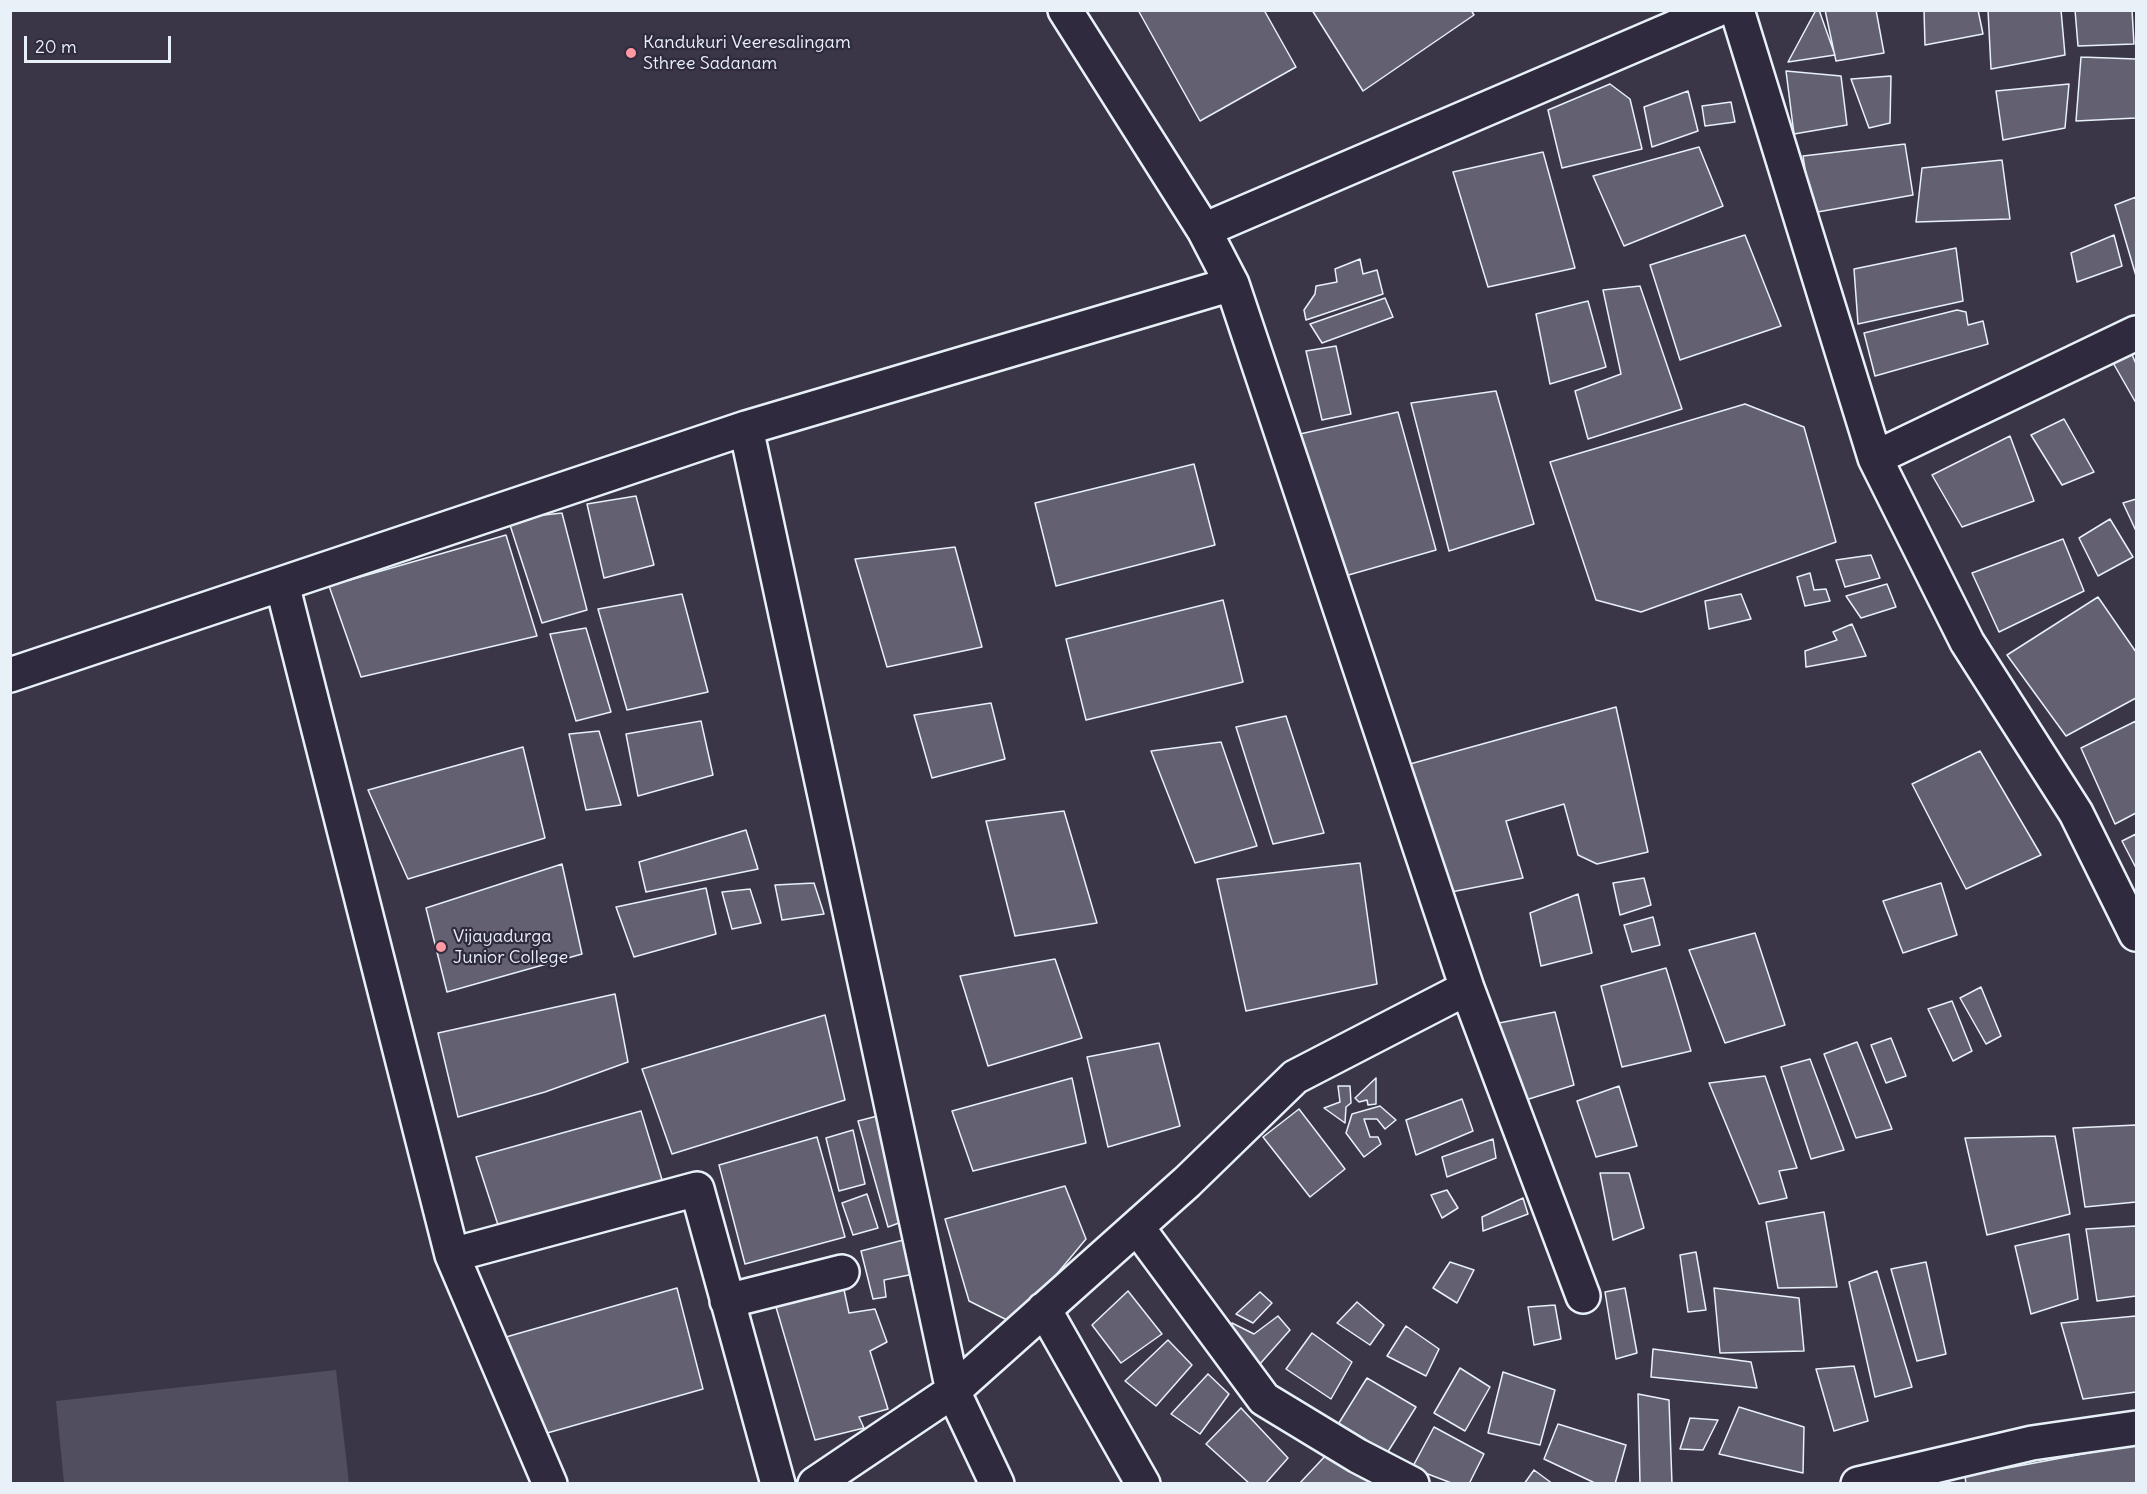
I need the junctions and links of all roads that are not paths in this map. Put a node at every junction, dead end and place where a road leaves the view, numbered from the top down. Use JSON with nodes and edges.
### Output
{"nodes":[{"id":1,"x":1065,"y":10,"type":"edge"},
{"id":2,"x":1716,"y":10,"type":"edge"},
{"id":3,"x":1737,"y":10,"type":"edge"},
{"id":4,"x":1204,"y":230,"type":"junction"},
{"id":5,"x":1232,"y":284,"type":"junction"},
{"id":6,"x":2136,"y":333,"type":"edge"},
{"id":7,"x":746,"y":428,"type":"junction"},
{"id":8,"x":1875,"y":458,"type":"junction"},
{"id":9,"x":282,"y":584,"type":"junction"},
{"id":10,"x":10,"y":675,"type":"edge"},
{"id":11,"x":2136,"y":934,"type":"edge"},
{"id":12,"x":1467,"y":988,"type":"junction"},
{"id":13,"x":1137,"y":1227,"type":"junction"},
{"id":14,"x":452,"y":1256,"type":"junction"},
{"id":15,"x":842,"y":1272,"type":"dead end"},
{"id":16,"x":1583,"y":1296,"type":"dead end"},
{"id":17,"x":727,"y":1300,"type":"junction"},
{"id":18,"x":1044,"y":1309,"type":"junction"},
{"id":19,"x":953,"y":1391,"type":"junction"},
{"id":20,"x":2136,"y":1428,"type":"edge"},
{"id":21,"x":1949,"y":1473,"type":"edge"},
{"id":22,"x":549,"y":1484,"type":"edge"},
{"id":23,"x":778,"y":1484,"type":"edge"},
{"id":24,"x":814,"y":1484,"type":"edge"},
{"id":25,"x":998,"y":1484,"type":"edge"},
{"id":26,"x":1143,"y":1484,"type":"edge"},
{"id":27,"x":1413,"y":1484,"type":"edge"},
{"id":28,"x":1858,"y":1484,"type":"edge"}],
"edges":[{"from":1,"to":4,"type":"street"},
{"from":2,"to":4,"type":"street"},
{"from":3,"to":8,"type":"street"},
{"from":4,"to":5,"type":"street"},
{"from":5,"to":7,"type":"street"},
{"from":5,"to":12,"type":"street"},
{"from":6,"to":8,"type":"street"},
{"from":7,"to":9,"type":"street"},
{"from":7,"to":19,"type":"street"},
{"from":8,"to":11,"type":"street"},
{"from":9,"to":10,"type":"street"},
{"from":9,"to":14,"type":"street"},
{"from":12,"to":13,"type":"street"},
{"from":12,"to":16,"type":"street"},
{"from":13,"to":18,"type":"street"},
{"from":13,"to":27,"type":"street"},
{"from":14,"to":17,"type":"street"},
{"from":14,"to":22,"type":"street"},
{"from":15,"to":17,"type":"street"},
{"from":17,"to":23,"type":"street"},
{"from":18,"to":19,"type":"street"},
{"from":18,"to":26,"type":"street"},
{"from":19,"to":24,"type":"street"},
{"from":19,"to":25,"type":"street"},
{"from":20,"to":21,"type":"street"},
{"from":21,"to":28,"type":"street"}]}
